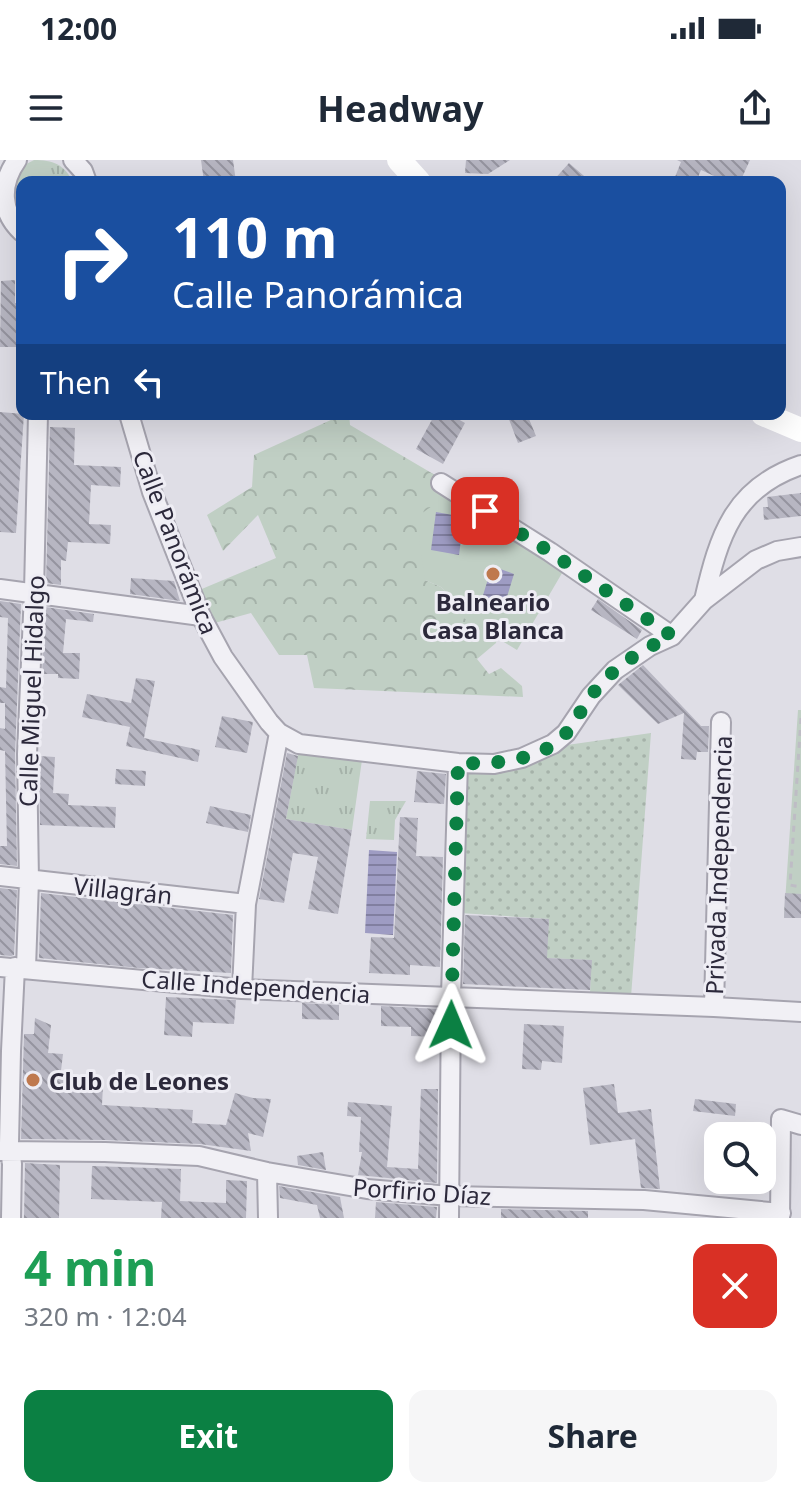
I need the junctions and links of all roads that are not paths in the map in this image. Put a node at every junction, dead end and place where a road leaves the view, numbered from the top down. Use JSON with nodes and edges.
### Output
{"nodes":[{"id":1,"x":17,"y":160,"type":"edge"},
{"id":2,"x":73,"y":160,"type":"edge"},
{"id":3,"x":399,"y":160,"type":"edge"},
{"id":4,"x":85,"y":176,"type":"edge"},
{"id":5,"x":414,"y":176,"type":"edge"},
{"id":6,"x":16,"y":226,"type":"edge"},
{"id":7,"x":38,"y":420,"type":"edge"},
{"id":8,"x":131,"y":420,"type":"edge"},
{"id":9,"x":777,"y":420,"type":"edge"},
{"id":10,"x":801,"y":430,"type":"edge"},
{"id":11,"x":801,"y":465,"type":"edge"},
{"id":12,"x":441,"y":483,"type":"dead end"},
{"id":13,"x":801,"y":547,"type":"edge"},
{"id":14,"x":0,"y":589,"type":"edge"},
{"id":15,"x":34,"y":592,"type":"junction"},
{"id":16,"x":704,"y":600,"type":"junction"},
{"id":17,"x":201,"y":616,"type":"junction"},
{"id":18,"x":672,"y":636,"type":"junction"},
{"id":19,"x":721,"y":722,"type":"dead end"},
{"id":20,"x":279,"y":733,"type":"junction"},
{"id":21,"x":458,"y":763,"type":"junction"},
{"id":22,"x":0,"y":876,"type":"edge"},
{"id":23,"x":29,"y":880,"type":"junction"},
{"id":24,"x":246,"y":904,"type":"junction"},
{"id":25,"x":14,"y":967,"type":"edge"},
{"id":26,"x":242,"y":989,"type":"junction"},
{"id":27,"x":451,"y":996,"type":"junction"},
{"id":28,"x":714,"y":1007,"type":"junction"},
{"id":29,"x":801,"y":1012,"type":"edge"},
{"id":30,"x":801,"y":1125,"type":"edge"},
{"id":31,"x":5,"y":1151,"type":"edge"},
{"id":32,"x":267,"y":1172,"type":"junction"},
{"id":33,"x":450,"y":1196,"type":"junction"},
{"id":34,"x":643,"y":1209,"type":"edge"},
{"id":35,"x":780,"y":1215,"type":"edge"},
{"id":36,"x":11,"y":1218,"type":"edge"},
{"id":37,"x":268,"y":1218,"type":"edge"},
{"id":38,"x":449,"y":1218,"type":"edge"}],
"edges":[{"from":1,"to":6,"type":"street"},
{"from":2,"to":4,"type":"street"},
{"from":3,"to":5,"type":"main road"},
{"from":7,"to":15,"type":"street","name":"Calle Miguel Hidalgo"},
{"from":8,"to":17,"type":"street","name":"Calle Panorámica"},
{"from":9,"to":10,"type":"main road"},
{"from":11,"to":16,"type":"street"},
{"from":12,"to":18,"type":"street"},
{"from":13,"to":16,"type":"street"},
{"from":14,"to":15,"type":"street"},
{"from":15,"to":17,"type":"street"},
{"from":15,"to":23,"type":"street","name":"Calle Miguel Hidalgo"},
{"from":16,"to":18,"type":"street"},
{"from":17,"to":20,"type":"street","name":"Calle Panorámica"},
{"from":18,"to":21,"type":"street"},
{"from":19,"to":28,"type":"street","name":"Privada Independencia"},
{"from":20,"to":21,"type":"street"},
{"from":20,"to":24,"type":"street"},
{"from":21,"to":27,"type":"street"},
{"from":22,"to":23,"type":"street","name":"Villagrán"},
{"from":23,"to":24,"type":"street","name":"Villagrán"},
{"from":23,"to":25,"type":"street","name":"Calle Miguel Hidalgo"},
{"from":24,"to":26,"type":"street"},
{"from":25,"to":26,"type":"street","name":"Calle Independencia"},
{"from":25,"to":31,"type":"street","name":"Calle Miguel Hidalgo"},
{"from":26,"to":27,"type":"street","name":"Calle Independencia"},
{"from":27,"to":28,"type":"street","name":"Calle Independencia"},
{"from":27,"to":33,"type":"street"},
{"from":28,"to":29,"type":"street","name":"Calle Independencia"},
{"from":30,"to":35,"type":"street","name":"Porfirio Díaz"},
{"from":31,"to":32,"type":"street","name":"Porfirio Díaz"},
{"from":31,"to":36,"type":"street","name":"Calle Miguel Hidalgo"},
{"from":32,"to":33,"type":"street","name":"Porfirio Díaz"},
{"from":32,"to":37,"type":"street"},
{"from":33,"to":34,"type":"street","name":"Porfirio Díaz"},
{"from":33,"to":38,"type":"street"},
{"from":34,"to":35,"type":"street","name":"Porfirio Díaz"}]}
